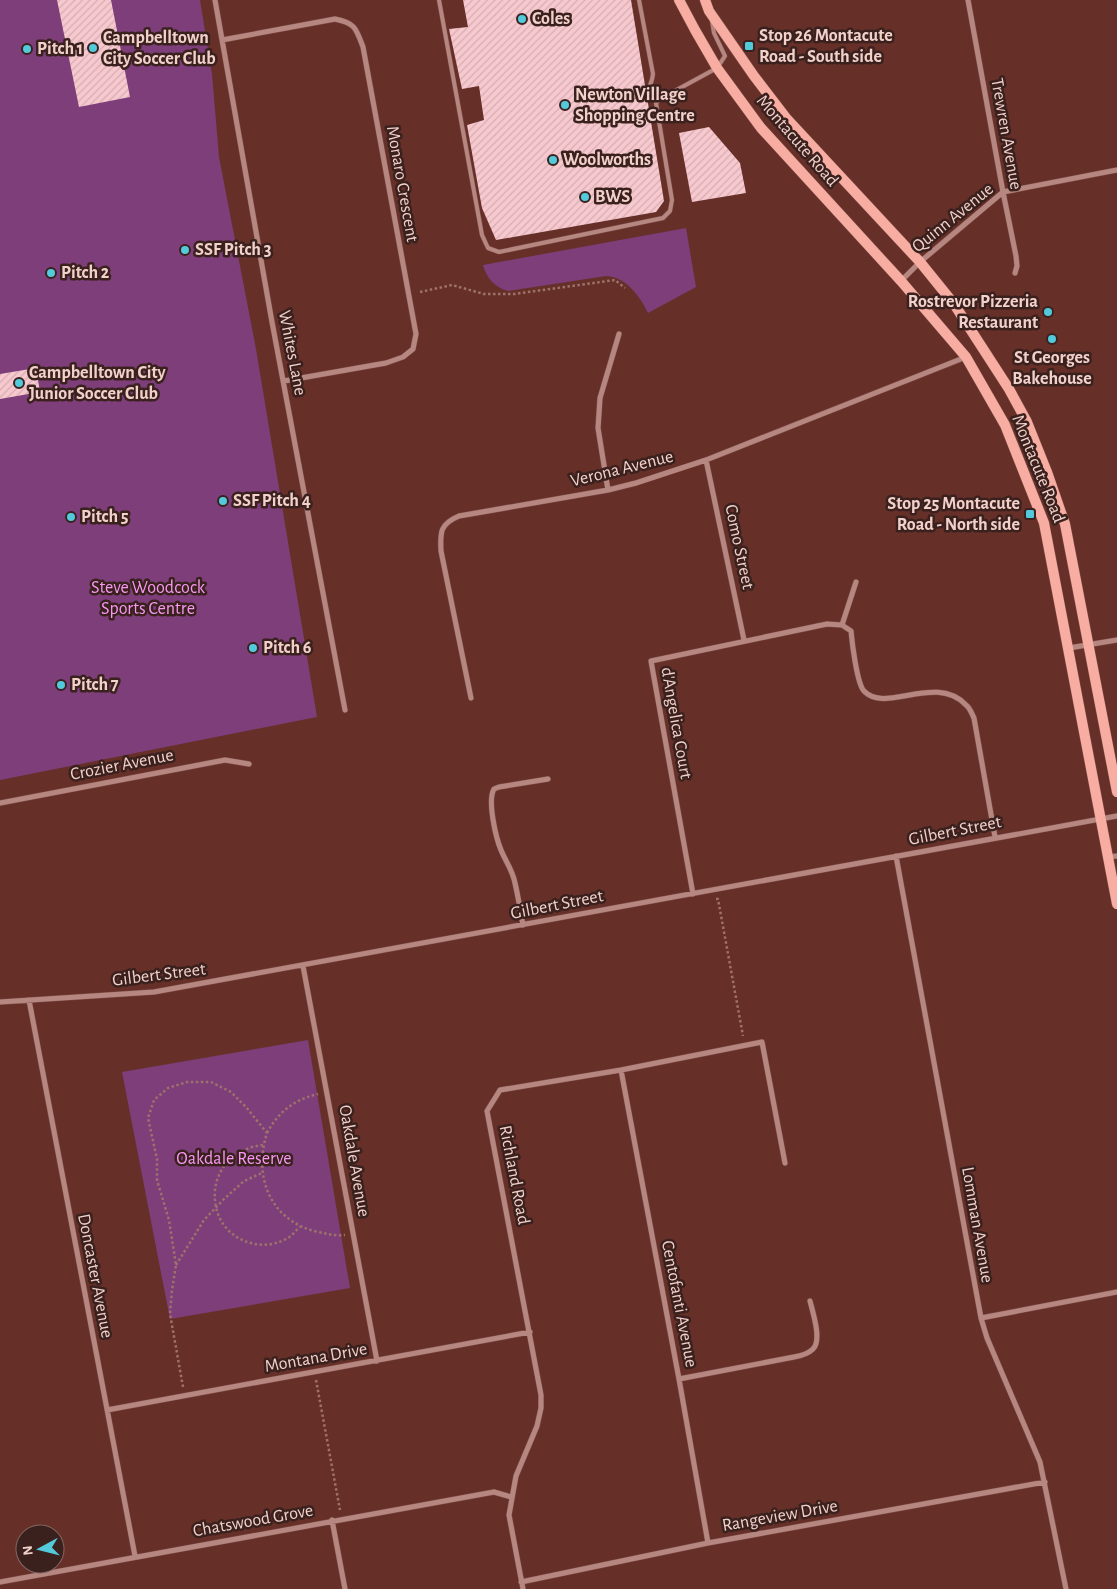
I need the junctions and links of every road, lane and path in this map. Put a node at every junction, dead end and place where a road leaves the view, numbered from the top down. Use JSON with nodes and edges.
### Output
{"nodes":[{"id":1,"x":215,"y":0,"type":"edge"},
{"id":2,"x":439,"y":0,"type":"edge"},
{"id":3,"x":639,"y":0,"type":"edge"},
{"id":4,"x":679,"y":0,"type":"edge"},
{"id":5,"x":705,"y":0,"type":"edge"},
{"id":6,"x":968,"y":0,"type":"edge"},
{"id":7,"x":710,"y":11,"type":"junction"},
{"id":8,"x":222,"y":40,"type":"junction"},
{"id":9,"x":717,"y":68,"type":"junction"},
{"id":10,"x":631,"y":98,"type":"dead end"},
{"id":11,"x":1117,"y":170,"type":"edge"},
{"id":12,"x":1003,"y":192,"type":"junction"},
{"id":13,"x":920,"y":262,"type":"junction"},
{"id":14,"x":1015,"y":273,"type":"dead end"},
{"id":15,"x":901,"y":281,"type":"junction"},
{"id":16,"x":625,"y":288,"type":"dead end"},
{"id":17,"x":420,"y":292,"type":"dead end"},
{"id":18,"x":619,"y":334,"type":"dead end"},
{"id":19,"x":966,"y":357,"type":"junction"},
{"id":20,"x":284,"y":381,"type":"junction"},
{"id":21,"x":706,"y":460,"type":"junction"},
{"id":22,"x":608,"y":490,"type":"junction"},
{"id":23,"x":856,"y":582,"type":"dead end"},
{"id":24,"x":842,"y":625,"type":"junction"},
{"id":25,"x":744,"y":640,"type":"junction"},
{"id":26,"x":1117,"y":640,"type":"edge"},
{"id":27,"x":1088,"y":645,"type":"junction"},
{"id":28,"x":1069,"y":648,"type":"junction"},
{"id":29,"x":471,"y":698,"type":"dead end"},
{"id":30,"x":345,"y":710,"type":"dead end"},
{"id":31,"x":249,"y":764,"type":"dead end"},
{"id":32,"x":548,"y":779,"type":"dead end"},
{"id":33,"x":1117,"y":792,"type":"edge"},
{"id":34,"x":0,"y":803,"type":"edge"},
{"id":35,"x":1117,"y":816,"type":"edge"},
{"id":36,"x":1102,"y":819,"type":"junction"},
{"id":37,"x":994,"y":837,"type":"junction"},
{"id":38,"x":896,"y":856,"type":"junction"},
{"id":39,"x":1113,"y":857,"type":"edge"},
{"id":40,"x":693,"y":894,"type":"junction"},
{"id":41,"x":709,"y":900,"type":"dead end"},
{"id":42,"x":1117,"y":904,"type":"edge"},
{"id":43,"x":522,"y":925,"type":"junction"},
{"id":44,"x":304,"y":966,"type":"junction"},
{"id":45,"x":29,"y":1000,"type":"junction"},
{"id":46,"x":0,"y":1002,"type":"edge"},
{"id":47,"x":744,"y":1045,"type":"junction"},
{"id":48,"x":621,"y":1070,"type":"junction"},
{"id":49,"x":327,"y":1092,"type":"junction"},
{"id":50,"x":267,"y":1133,"type":"junction"},
{"id":51,"x":263,"y":1145,"type":"junction"},
{"id":52,"x":785,"y":1163,"type":"dead end"},
{"id":53,"x":262,"y":1173,"type":"junction"},
{"id":54,"x":216,"y":1207,"type":"junction"},
{"id":55,"x":300,"y":1226,"type":"junction"},
{"id":56,"x":338,"y":1236,"type":"dead end"},
{"id":57,"x":176,"y":1265,"type":"junction"},
{"id":58,"x":1117,"y":1292,"type":"edge"},
{"id":59,"x":810,"y":1301,"type":"dead end"},
{"id":60,"x":981,"y":1318,"type":"junction"},
{"id":61,"x":530,"y":1332,"type":"junction"},
{"id":62,"x":377,"y":1361,"type":"junction"},
{"id":63,"x":314,"y":1372,"type":"junction"},
{"id":64,"x":679,"y":1379,"type":"junction"},
{"id":65,"x":185,"y":1396,"type":"junction"},
{"id":66,"x":107,"y":1410,"type":"junction"},
{"id":67,"x":1045,"y":1482,"type":"junction"},
{"id":68,"x":511,"y":1497,"type":"junction"},
{"id":69,"x":341,"y":1519,"type":"junction"},
{"id":70,"x":332,"y":1520,"type":"junction"},
{"id":71,"x":708,"y":1543,"type":"junction"},
{"id":72,"x":135,"y":1556,"type":"junction"},
{"id":73,"x":0,"y":1582,"type":"edge"},
{"id":74,"x":521,"y":1582,"type":"junction"},
{"id":75,"x":344,"y":1589,"type":"edge"},
{"id":76,"x":523,"y":1589,"type":"edge"},
{"id":77,"x":1066,"y":1589,"type":"edge"}],
"edges":[{"from":1,"to":8,"type":"street","name":"Whites Lane"},
{"from":2,"to":9,"type":"lane"},
{"from":3,"to":10,"type":"lane"},
{"from":4,"to":9,"type":"main road","name":"Montacute Road"},
{"from":5,"to":7,"type":"main road","name":"Montacute Road"},
{"from":6,"to":12,"type":"street","name":"Trewren Avenue"},
{"from":7,"to":9,"type":"lane"},
{"from":7,"to":13,"type":"main road","name":"Montacute Road"},
{"from":8,"to":20,"type":"street","name":"Whites Lane"},
{"from":8,"to":20,"type":"street","name":"Monaro Crescent"},
{"from":9,"to":15,"type":"main road","name":"Montacute Road"},
{"from":11,"to":12,"type":"street","name":"Quinn Avenue"},
{"from":12,"to":13,"type":"street","name":"Quinn Avenue"},
{"from":12,"to":14,"type":"street","name":"Trewren Avenue"},
{"from":13,"to":15,"type":"street","name":"Quinn Avenue"},
{"from":13,"to":27,"type":"main road","name":"Montacute Road"},
{"from":15,"to":19,"type":"main road","name":"Montacute Road"},
{"from":16,"to":17,"type":"path"},
{"from":18,"to":22,"type":"street"},
{"from":19,"to":21,"type":"street","name":"Verona Avenue"},
{"from":19,"to":28,"type":"main road","name":"Montacute Road"},
{"from":20,"to":30,"type":"street","name":"Whites Lane"},
{"from":21,"to":22,"type":"street","name":"Verona Avenue"},
{"from":21,"to":25,"type":"street","name":"Como Street"},
{"from":22,"to":29,"type":"street","name":"Verona Avenue"},
{"from":23,"to":24,"type":"street"},
{"from":24,"to":25,"type":"street","name":"d'Angelica Court"},
{"from":24,"to":37,"type":"street"},
{"from":25,"to":40,"type":"street","name":"d'Angelica Court"},
{"from":26,"to":27,"type":"street"},
{"from":27,"to":28,"type":"street"},
{"from":27,"to":33,"type":"main road","name":"Montacute Road"},
{"from":28,"to":36,"type":"main road","name":"Montacute Road"},
{"from":31,"to":34,"type":"street","name":"Crozier Avenue"},
{"from":32,"to":43,"type":"street"},
{"from":35,"to":36,"type":"street","name":"Gilbert Street"},
{"from":36,"to":37,"type":"street","name":"Gilbert Street"},
{"from":36,"to":39,"type":"main road","name":"Montacute Road"},
{"from":37,"to":38,"type":"street","name":"Gilbert Street"},
{"from":38,"to":40,"type":"street","name":"Gilbert Street"},
{"from":38,"to":60,"type":"street","name":"Lomman Avenue"},
{"from":39,"to":42,"type":"main road","name":"Montacute Road"},
{"from":40,"to":43,"type":"street","name":"Gilbert Street"},
{"from":41,"to":47,"type":"path"},
{"from":43,"to":44,"type":"street","name":"Gilbert Street"},
{"from":44,"to":45,"type":"street","name":"Gilbert Street"},
{"from":44,"to":49,"type":"street","name":"Oakdale Avenue"},
{"from":45,"to":46,"type":"street","name":"Gilbert Street"},
{"from":45,"to":66,"type":"street","name":"Doncaster Avenue"},
{"from":47,"to":48,"type":"street","name":"Richland Road"},
{"from":47,"to":52,"type":"street","name":"Richland Road"},
{"from":48,"to":61,"type":"street","name":"Richland Road"},
{"from":48,"to":64,"type":"street","name":"Centofanti Avenue"},
{"from":49,"to":50,"type":"path"},
{"from":49,"to":62,"type":"street","name":"Oakdale Avenue"},
{"from":50,"to":51,"type":"path"},
{"from":50,"to":57,"type":"path"},
{"from":51,"to":53,"type":"path"},
{"from":51,"to":54,"type":"path"},
{"from":53,"to":54,"type":"path"},
{"from":53,"to":55,"type":"path"},
{"from":54,"to":55,"type":"path"},
{"from":54,"to":57,"type":"path"},
{"from":55,"to":56,"type":"path"},
{"from":57,"to":65,"type":"path"},
{"from":58,"to":60,"type":"street"},
{"from":59,"to":64,"type":"street"},
{"from":60,"to":67,"type":"street","name":"Lomman Avenue"},
{"from":61,"to":62,"type":"street","name":"Montana Drive"},
{"from":61,"to":68,"type":"street","name":"Richland Road"},
{"from":62,"to":63,"type":"street","name":"Montana Drive"},
{"from":63,"to":65,"type":"street","name":"Montana Drive"},
{"from":63,"to":69,"type":"path"},
{"from":64,"to":71,"type":"street","name":"Centofanti Avenue"},
{"from":65,"to":66,"type":"street","name":"Montana Drive"},
{"from":66,"to":72,"type":"street","name":"Doncaster Avenue"},
{"from":67,"to":71,"type":"street","name":"Rangeview Drive"},
{"from":67,"to":77,"type":"street","name":"Lomman Avenue"},
{"from":68,"to":69,"type":"street","name":"Chatswood Grove"},
{"from":68,"to":74,"type":"street","name":"Richland Road"},
{"from":69,"to":70,"type":"street","name":"Chatswood Grove"},
{"from":70,"to":72,"type":"street","name":"Chatswood Grove"},
{"from":70,"to":75,"type":"street"},
{"from":71,"to":74,"type":"street","name":"Rangeview Drive"},
{"from":72,"to":73,"type":"street","name":"Chatswood Grove"},
{"from":74,"to":76,"type":"street","name":"Richland Road"}]}
